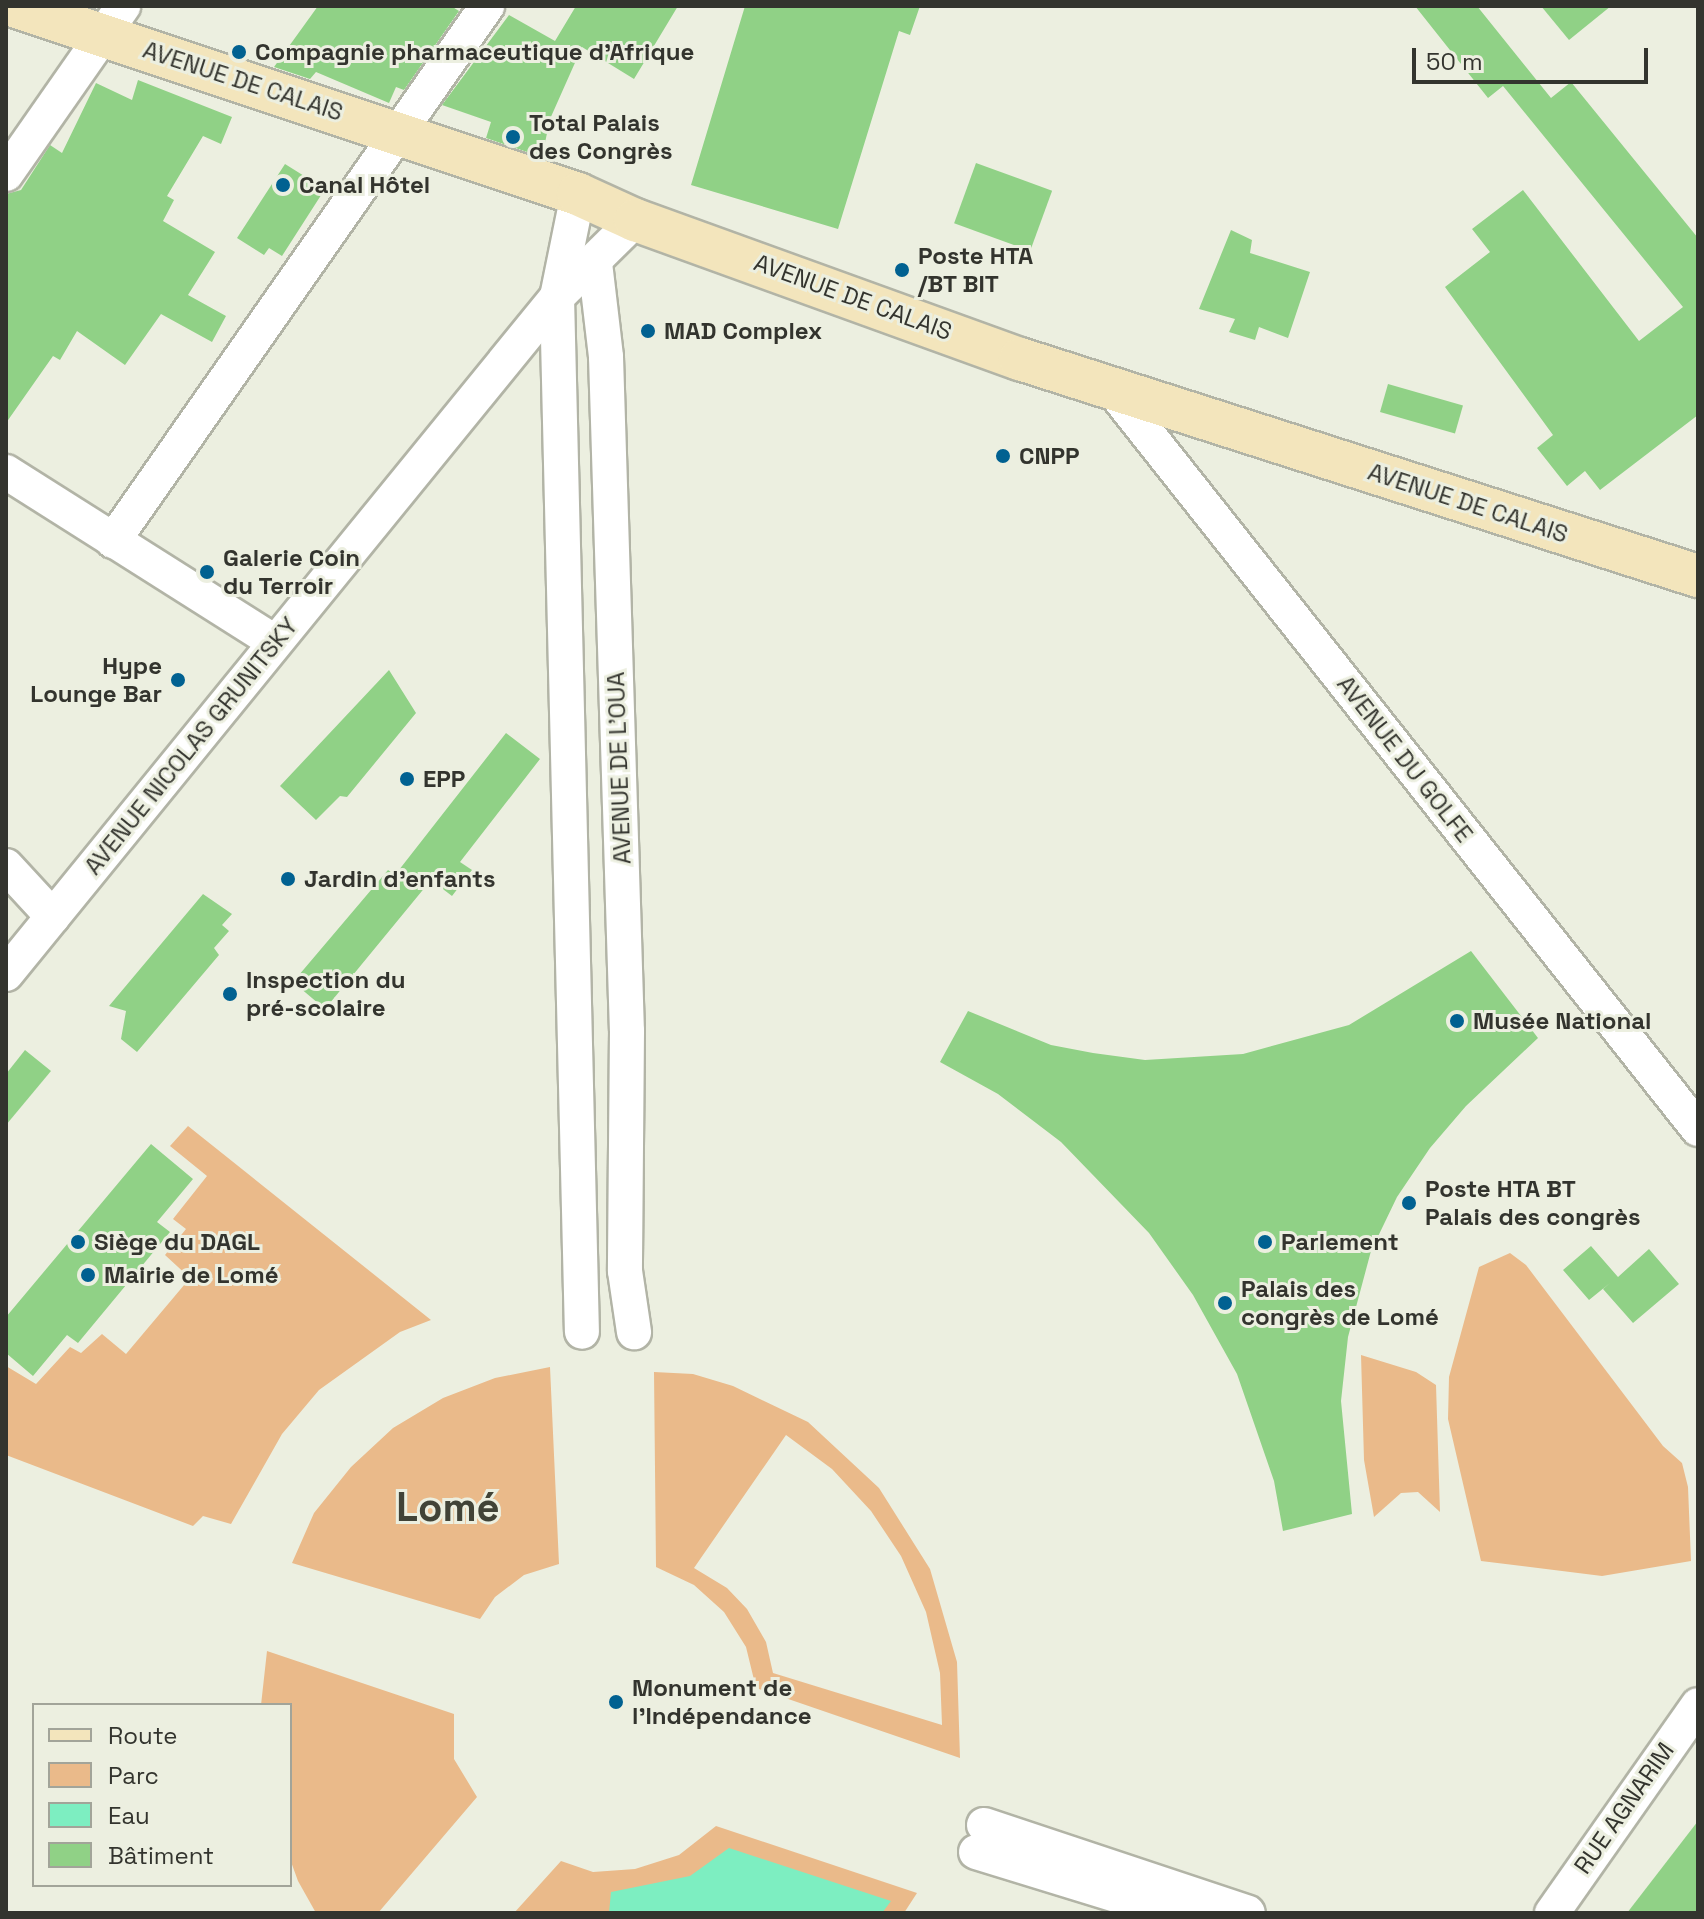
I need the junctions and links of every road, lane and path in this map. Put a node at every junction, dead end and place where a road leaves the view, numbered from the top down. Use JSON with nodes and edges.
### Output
{"nodes":[{"id":1,"x":14,"y":6,"type":"edge"},
{"id":2,"x":487,"y":6,"type":"edge"},
{"id":3,"x":111,"y":20,"type":"edge"},
{"id":4,"x":396,"y":131,"type":"junction"},
{"id":5,"x":6,"y":174,"type":"edge"},
{"id":6,"x":578,"y":194,"type":"junction"},
{"id":7,"x":635,"y":220,"type":"junction"},
{"id":8,"x":595,"y":263,"type":"junction"},
{"id":9,"x":557,"y":297,"type":"junction"},
{"id":10,"x":1112,"y":389,"type":"junction"},
{"id":11,"x":6,"y":472,"type":"edge"},
{"id":12,"x":113,"y":541,"type":"junction"},
{"id":13,"x":1698,"y":576,"type":"edge"},
{"id":14,"x":275,"y":642,"type":"junction"},
{"id":15,"x":6,"y":866,"type":"edge"},
{"id":16,"x":53,"y":917,"type":"junction"},
{"id":17,"x":6,"y":974,"type":"edge"},
{"id":18,"x":1698,"y":1129,"type":"edge"},
{"id":19,"x":582,"y":1332,"type":"dead end"},
{"id":20,"x":634,"y":1332,"type":"dead end"},
{"id":21,"x":1698,"y":1705,"type":"edge"},
{"id":22,"x":1175,"y":1913,"type":"edge"},
{"id":23,"x":1248,"y":1913,"type":"edge"},
{"id":24,"x":1552,"y":1913,"type":"edge"}],
"edges":[{"from":1,"to":3,"type":"main road","name":"AVENUE DE CALAIS"},
{"from":2,"to":4,"type":"street"},
{"from":3,"to":4,"type":"main road","name":"AVENUE DE CALAIS"},
{"from":3,"to":5,"type":"street"},
{"from":4,"to":6,"type":"main road","name":"AVENUE DE CALAIS"},
{"from":4,"to":12,"type":"street"},
{"from":6,"to":7,"type":"main road","name":"AVENUE DE CALAIS"},
{"from":6,"to":9,"type":"street"},
{"from":7,"to":8,"type":"street"},
{"from":7,"to":10,"type":"main road","name":"AVENUE DE CALAIS"},
{"from":8,"to":9,"type":"street","name":"AVENUE NICOLAS GRUNITSKY"},
{"from":8,"to":20,"type":"street","name":"AVENUE DE L'OUA"},
{"from":9,"to":14,"type":"street","name":"AVENUE NICOLAS GRUNITSKY"},
{"from":9,"to":19,"type":"street","name":"AVENUE DE L'OUA"},
{"from":10,"to":13,"type":"main road","name":"AVENUE DE CALAIS"},
{"from":10,"to":18,"type":"street","name":"AVENUE DU GOLFE"},
{"from":11,"to":12,"type":"street"},
{"from":12,"to":14,"type":"street"},
{"from":14,"to":16,"type":"street","name":"AVENUE NICOLAS GRUNITSKY"},
{"from":15,"to":16,"type":"street"},
{"from":16,"to":17,"type":"street","name":"AVENUE NICOLAS GRUNITSKY"},
{"from":21,"to":24,"type":"street","name":"RUE AGNARIM"},
{"from":22,"to":23,"type":"street"}]}
